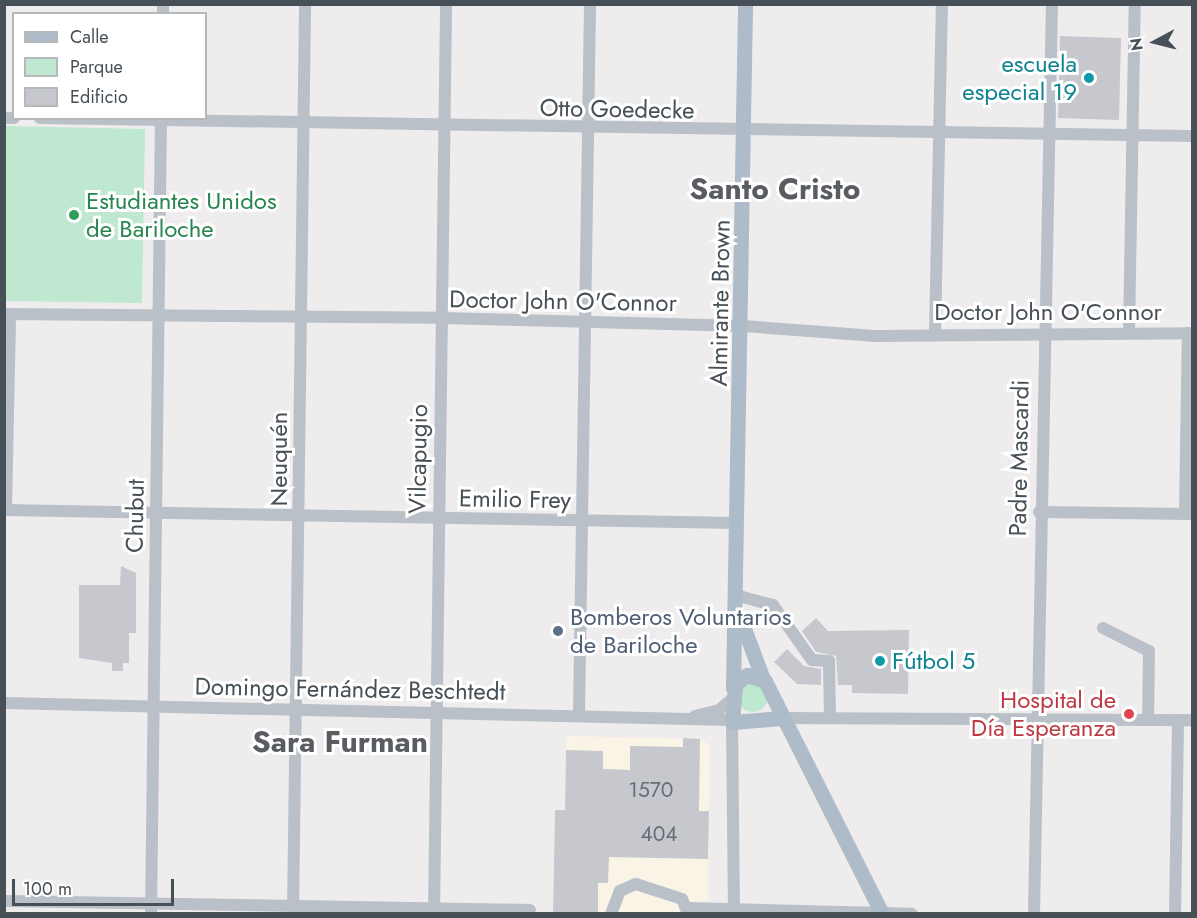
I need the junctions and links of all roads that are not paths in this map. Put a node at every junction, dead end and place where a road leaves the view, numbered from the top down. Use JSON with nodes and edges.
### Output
{"nodes":[{"id":1,"x":305,"y":4,"type":"edge"},
{"id":2,"x":446,"y":4,"type":"edge"},
{"id":3,"x":590,"y":4,"type":"edge"},
{"id":4,"x":745,"y":4,"type":"edge"},
{"id":5,"x":942,"y":4,"type":"edge"},
{"id":6,"x":1053,"y":4,"type":"edge"},
{"id":7,"x":1135,"y":4,"type":"edge"},
{"id":8,"x":161,"y":120,"type":"edge"},
{"id":9,"x":303,"y":123,"type":"junction"},
{"id":10,"x":443,"y":126,"type":"junction"},
{"id":11,"x":587,"y":130,"type":"junction"},
{"id":12,"x":745,"y":131,"type":"junction"},
{"id":13,"x":939,"y":131,"type":"junction"},
{"id":14,"x":1049,"y":132,"type":"junction"},
{"id":15,"x":1132,"y":135,"type":"junction"},
{"id":16,"x":1192,"y":136,"type":"edge"},
{"id":17,"x":7,"y":314,"type":"edge"},
{"id":18,"x":159,"y":316,"type":"junction"},
{"id":19,"x":300,"y":318,"type":"junction"},
{"id":20,"x":441,"y":318,"type":"junction"},
{"id":21,"x":584,"y":323,"type":"junction"},
{"id":22,"x":743,"y":326,"type":"junction"},
{"id":23,"x":1045,"y":331,"type":"junction"},
{"id":24,"x":1129,"y":332,"type":"junction"},
{"id":25,"x":935,"y":333,"type":"junction"},
{"id":26,"x":1190,"y":333,"type":"edge"},
{"id":27,"x":1189,"y":423,"type":"edge"},
{"id":28,"x":5,"y":510,"type":"edge"},
{"id":29,"x":1039,"y":513,"type":"junction"},
{"id":30,"x":155,"y":514,"type":"junction"},
{"id":31,"x":1189,"y":514,"type":"edge"},
{"id":32,"x":300,"y":517,"type":"junction"},
{"id":33,"x":438,"y":519,"type":"junction"},
{"id":34,"x":580,"y":522,"type":"junction"},
{"id":35,"x":737,"y":523,"type":"junction"},
{"id":36,"x":738,"y":599,"type":"junction"},
{"id":37,"x":1103,"y":628,"type":"dead end"},
{"id":38,"x":763,"y":679,"type":"junction"},
{"id":39,"x":732,"y":694,"type":"junction"},
{"id":40,"x":775,"y":698,"type":"junction"},
{"id":41,"x":4,"y":703,"type":"edge"},
{"id":42,"x":154,"y":706,"type":"junction"},
{"id":43,"x":298,"y":708,"type":"junction"},
{"id":44,"x":439,"y":712,"type":"junction"},
{"id":45,"x":579,"y":714,"type":"junction"},
{"id":46,"x":695,"y":716,"type":"junction"},
{"id":47,"x":826,"y":717,"type":"junction"},
{"id":48,"x":778,"y":719,"type":"junction"},
{"id":49,"x":1036,"y":719,"type":"junction"},
{"id":50,"x":1148,"y":720,"type":"junction"},
{"id":51,"x":1178,"y":720,"type":"junction"},
{"id":52,"x":1192,"y":720,"type":"edge"},
{"id":53,"x":732,"y":721,"type":"junction"},
{"id":54,"x":749,"y":722,"type":"junction"},
{"id":55,"x":735,"y":772,"type":"junction"},
{"id":56,"x":4,"y":901,"type":"edge"},
{"id":57,"x":151,"y":908,"type":"edge"},
{"id":58,"x":293,"y":909,"type":"edge"},
{"id":59,"x":530,"y":910,"type":"dead end"},
{"id":60,"x":434,"y":911,"type":"edge"},
{"id":61,"x":688,"y":911,"type":"edge"},
{"id":62,"x":734,"y":913,"type":"edge"},
{"id":63,"x":882,"y":913,"type":"edge"},
{"id":64,"x":611,"y":914,"type":"edge"},
{"id":65,"x":912,"y":914,"type":"edge"},
{"id":66,"x":1034,"y":914,"type":"edge"},
{"id":67,"x":1175,"y":914,"type":"edge"}],
"edges":[{"from":1,"to":9,"type":"street","name":"Neuquén"},
{"from":2,"to":10,"type":"street","name":"Vilcapugio"},
{"from":3,"to":11,"type":"street"},
{"from":4,"to":12,"type":"main road","name":"Almirante Brown"},
{"from":5,"to":13,"type":"street"},
{"from":6,"to":14,"type":"street","name":"Padre Mascardi"},
{"from":7,"to":15,"type":"street"},
{"from":8,"to":9,"type":"street","name":"Otto Goedecke"},
{"from":8,"to":18,"type":"street","name":"Chubut"},
{"from":9,"to":10,"type":"street","name":"Otto Goedecke"},
{"from":9,"to":19,"type":"street","name":"Neuquén"},
{"from":10,"to":11,"type":"street","name":"Otto Goedecke"},
{"from":10,"to":20,"type":"street","name":"Vilcapugio"},
{"from":11,"to":12,"type":"street","name":"Otto Goedecke"},
{"from":11,"to":21,"type":"street"},
{"from":12,"to":13,"type":"street","name":"Otto Goedecke"},
{"from":12,"to":22,"type":"main road","name":"Almirante Brown"},
{"from":13,"to":14,"type":"street","name":"Otto Goedecke"},
{"from":13,"to":25,"type":"street"},
{"from":14,"to":15,"type":"street","name":"Otto Goedecke"},
{"from":14,"to":23,"type":"street","name":"Padre Mascardi"},
{"from":15,"to":16,"type":"street","name":"Otto Goedecke"},
{"from":15,"to":24,"type":"street"},
{"from":17,"to":18,"type":"street","name":"Doctor John O'Connor"},
{"from":17,"to":28,"type":"street"},
{"from":18,"to":19,"type":"street","name":"Doctor John O'Connor"},
{"from":18,"to":30,"type":"street","name":"Chubut"},
{"from":19,"to":20,"type":"street","name":"Doctor John O'Connor"},
{"from":19,"to":32,"type":"street","name":"Neuquén"},
{"from":20,"to":21,"type":"street","name":"Doctor John O'Connor"},
{"from":20,"to":33,"type":"street","name":"Vilcapugio"},
{"from":21,"to":22,"type":"street","name":"Doctor John O'Connor"},
{"from":21,"to":34,"type":"street"},
{"from":22,"to":25,"type":"street","name":"Doctor John O'Connor"},
{"from":22,"to":35,"type":"main road","name":"Almirante Brown"},
{"from":23,"to":24,"type":"street","name":"Doctor John O'Connor"},
{"from":23,"to":25,"type":"street","name":"Doctor John O'Connor"},
{"from":23,"to":29,"type":"street","name":"Padre Mascardi"},
{"from":24,"to":26,"type":"street","name":"Doctor John O'Connor"},
{"from":26,"to":27,"type":"street"},
{"from":27,"to":31,"type":"street"},
{"from":28,"to":30,"type":"street","name":"Emilio Frey"},
{"from":29,"to":31,"type":"street"},
{"from":29,"to":49,"type":"street","name":"Padre Mascardi"},
{"from":30,"to":32,"type":"street","name":"Emilio Frey"},
{"from":30,"to":42,"type":"street","name":"Chubut"},
{"from":32,"to":33,"type":"street","name":"Emilio Frey"},
{"from":32,"to":43,"type":"street","name":"Neuquén"},
{"from":33,"to":34,"type":"street","name":"Emilio Frey"},
{"from":33,"to":44,"type":"street","name":"Vilcapugio"},
{"from":34,"to":35,"type":"street","name":"Emilio Frey"},
{"from":34,"to":45,"type":"street"},
{"from":35,"to":36,"type":"main road","name":"Almirante Brown"},
{"from":36,"to":38,"type":"main road","name":"Almirante Brown"},
{"from":36,"to":39,"type":"main road","name":"Almirante Brown"},
{"from":36,"to":47,"type":"street"},
{"from":37,"to":50,"type":"street"},
{"from":38,"to":39,"type":"main road"},
{"from":38,"to":40,"type":"main road","name":"Almirante Brown"},
{"from":39,"to":46,"type":"street","name":"Domingo Fernández Beschtedt"},
{"from":39,"to":53,"type":"main road","name":"Almirante Brown"},
{"from":40,"to":47,"type":"street"},
{"from":40,"to":48,"type":"main road","name":"Almirante Brown"},
{"from":41,"to":42,"type":"street","name":"Domingo Fernández Beschtedt"},
{"from":42,"to":43,"type":"street","name":"Domingo Fernández Beschtedt"},
{"from":42,"to":57,"type":"street","name":"Chubut"},
{"from":43,"to":44,"type":"street","name":"Domingo Fernández Beschtedt"},
{"from":43,"to":58,"type":"street","name":"Neuquén"},
{"from":44,"to":45,"type":"street","name":"Domingo Fernández Beschtedt"},
{"from":44,"to":60,"type":"street","name":"Vilcapugio"},
{"from":45,"to":46,"type":"street","name":"Domingo Fernández Beschtedt"},
{"from":46,"to":53,"type":"street","name":"Domingo Fernández Beschtedt"},
{"from":47,"to":48,"type":"street"},
{"from":47,"to":49,"type":"street"},
{"from":48,"to":54,"type":"main road"},
{"from":48,"to":63,"type":"main road","name":"Almirante Brown"},
{"from":49,"to":50,"type":"street"},
{"from":49,"to":66,"type":"street","name":"Padre Mascardi"},
{"from":50,"to":51,"type":"street"},
{"from":51,"to":52,"type":"street"},
{"from":51,"to":67,"type":"street"},
{"from":53,"to":54,"type":"main road"},
{"from":53,"to":55,"type":"street"},
{"from":54,"to":55,"type":"street"},
{"from":55,"to":62,"type":"street"},
{"from":56,"to":57,"type":"street"},
{"from":57,"to":58,"type":"street"},
{"from":58,"to":60,"type":"street"},
{"from":59,"to":60,"type":"street"},
{"from":61,"to":62,"type":"street"},
{"from":61,"to":64,"type":"street"},
{"from":62,"to":63,"type":"street"},
{"from":63,"to":65,"type":"street"}]}
